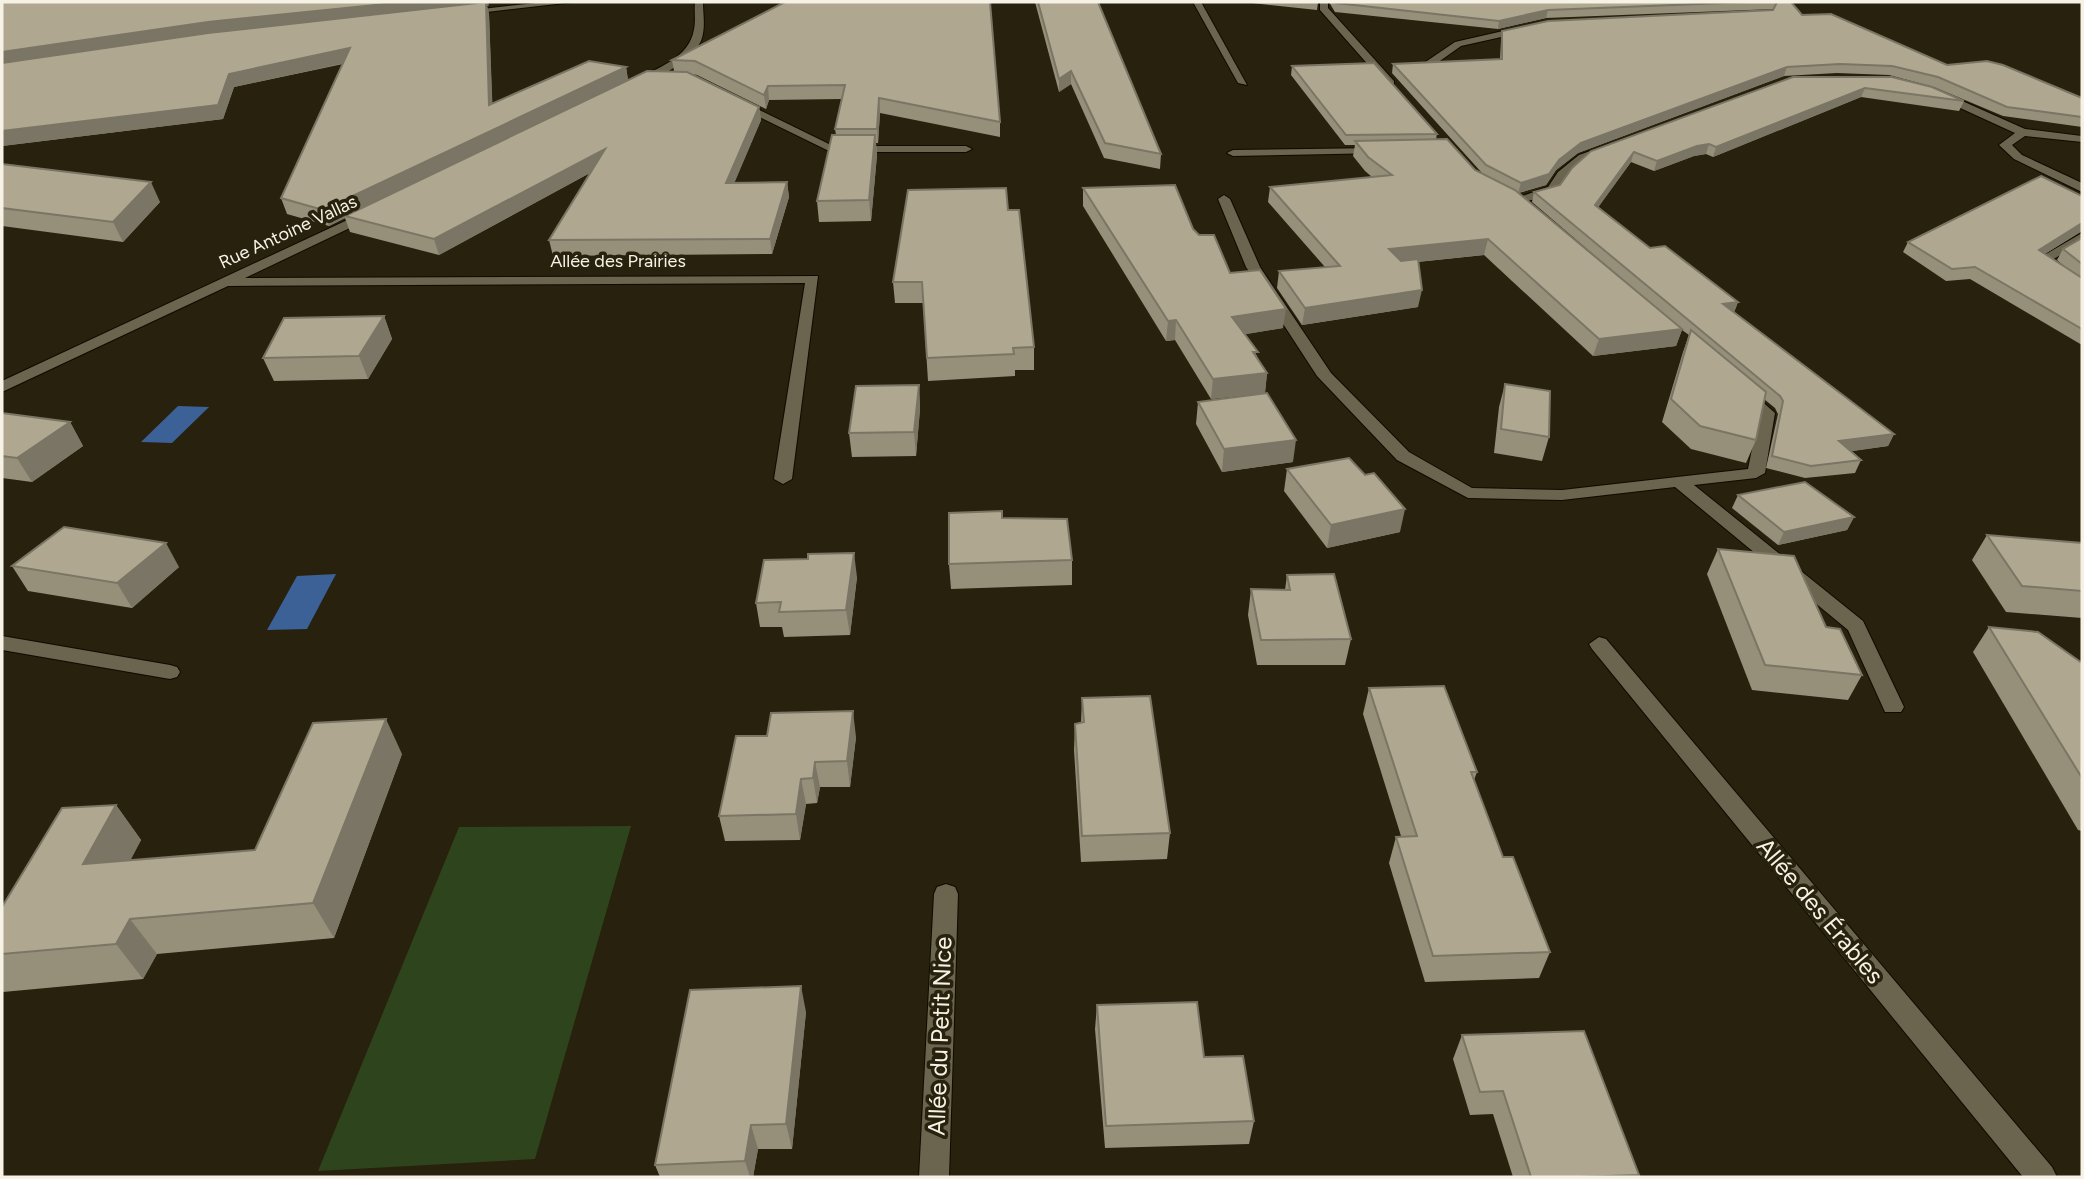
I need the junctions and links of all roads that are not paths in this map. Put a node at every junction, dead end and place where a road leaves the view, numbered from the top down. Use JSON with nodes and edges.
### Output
{"nodes":[{"id":1,"x":570,"y":2,"type":"edge"},
{"id":2,"x":699,"y":2,"type":"edge"},
{"id":3,"x":1197,"y":2,"type":"edge"},
{"id":4,"x":1324,"y":2,"type":"edge"},
{"id":5,"x":455,"y":13,"type":"edge"},
{"id":6,"x":1534,"y":27,"type":"edge"},
{"id":7,"x":1377,"y":69,"type":"junction"},
{"id":8,"x":646,"y":78,"type":"junction"},
{"id":9,"x":669,"y":79,"type":"edge"},
{"id":10,"x":1243,"y":83,"type":"dead end"},
{"id":11,"x":623,"y":89,"type":"edge"},
{"id":12,"x":1395,"y":89,"type":"edge"},
{"id":13,"x":1922,"y":90,"type":"edge"},
{"id":14,"x":727,"y":97,"type":"edge"},
{"id":15,"x":2023,"y":132,"type":"junction"},
{"id":16,"x":2082,"y":139,"type":"edge"},
{"id":17,"x":1621,"y":143,"type":"edge"},
{"id":18,"x":966,"y":149,"type":"dead end"},
{"id":19,"x":1392,"y":150,"type":"edge"},
{"id":20,"x":1233,"y":153,"type":"dead end"},
{"id":21,"x":2082,"y":188,"type":"edge"},
{"id":22,"x":1224,"y":200,"type":"dead end"},
{"id":23,"x":1517,"y":201,"type":"edge"},
{"id":24,"x":384,"y":207,"type":"edge"},
{"id":25,"x":2082,"y":237,"type":"edge"},
{"id":26,"x":222,"y":282,"type":"junction"},
{"id":27,"x":2082,"y":289,"type":"edge"},
{"id":28,"x":1725,"y":378,"type":"edge"},
{"id":29,"x":2,"y":387,"type":"edge"},
{"id":30,"x":783,"y":479,"type":"dead end"},
{"id":31,"x":1679,"y":482,"type":"junction"},
{"id":32,"x":2,"y":643,"type":"edge"},
{"id":33,"x":1599,"y":645,"type":"dead end"},
{"id":34,"x":170,"y":672,"type":"dead end"},
{"id":35,"x":1893,"y":707,"type":"dead end"},
{"id":36,"x":946,"y":894,"type":"dead end"},
{"id":37,"x":934,"y":1177,"type":"edge"},
{"id":38,"x":2042,"y":1177,"type":"edge"}],
"edges":[{"from":1,"to":5,"type":"street"},
{"from":2,"to":8,"type":"street"},
{"from":3,"to":10,"type":"street"},
{"from":4,"to":7,"type":"street"},
{"from":6,"to":7,"type":"street"},
{"from":7,"to":12,"type":"street"},
{"from":8,"to":9,"type":"street"},
{"from":8,"to":11,"type":"street"},
{"from":13,"to":15,"type":"street"},
{"from":14,"to":18,"type":"street"},
{"from":15,"to":16,"type":"street"},
{"from":15,"to":21,"type":"street"},
{"from":17,"to":23,"type":"street"},
{"from":19,"to":20,"type":"street"},
{"from":22,"to":31,"type":"street"},
{"from":24,"to":26,"type":"street","name":"Rue Antoine Vallas"},
{"from":25,"to":27,"type":"street"},
{"from":26,"to":29,"type":"street","name":"Rue Antoine Vallas"},
{"from":26,"to":30,"type":"street","name":"Allée des Prairies"},
{"from":28,"to":31,"type":"street"},
{"from":31,"to":35,"type":"street"},
{"from":32,"to":34,"type":"street"},
{"from":33,"to":38,"type":"street","name":"Allée des Érables"},
{"from":36,"to":37,"type":"street","name":"Allée du Petit Nice"}]}
